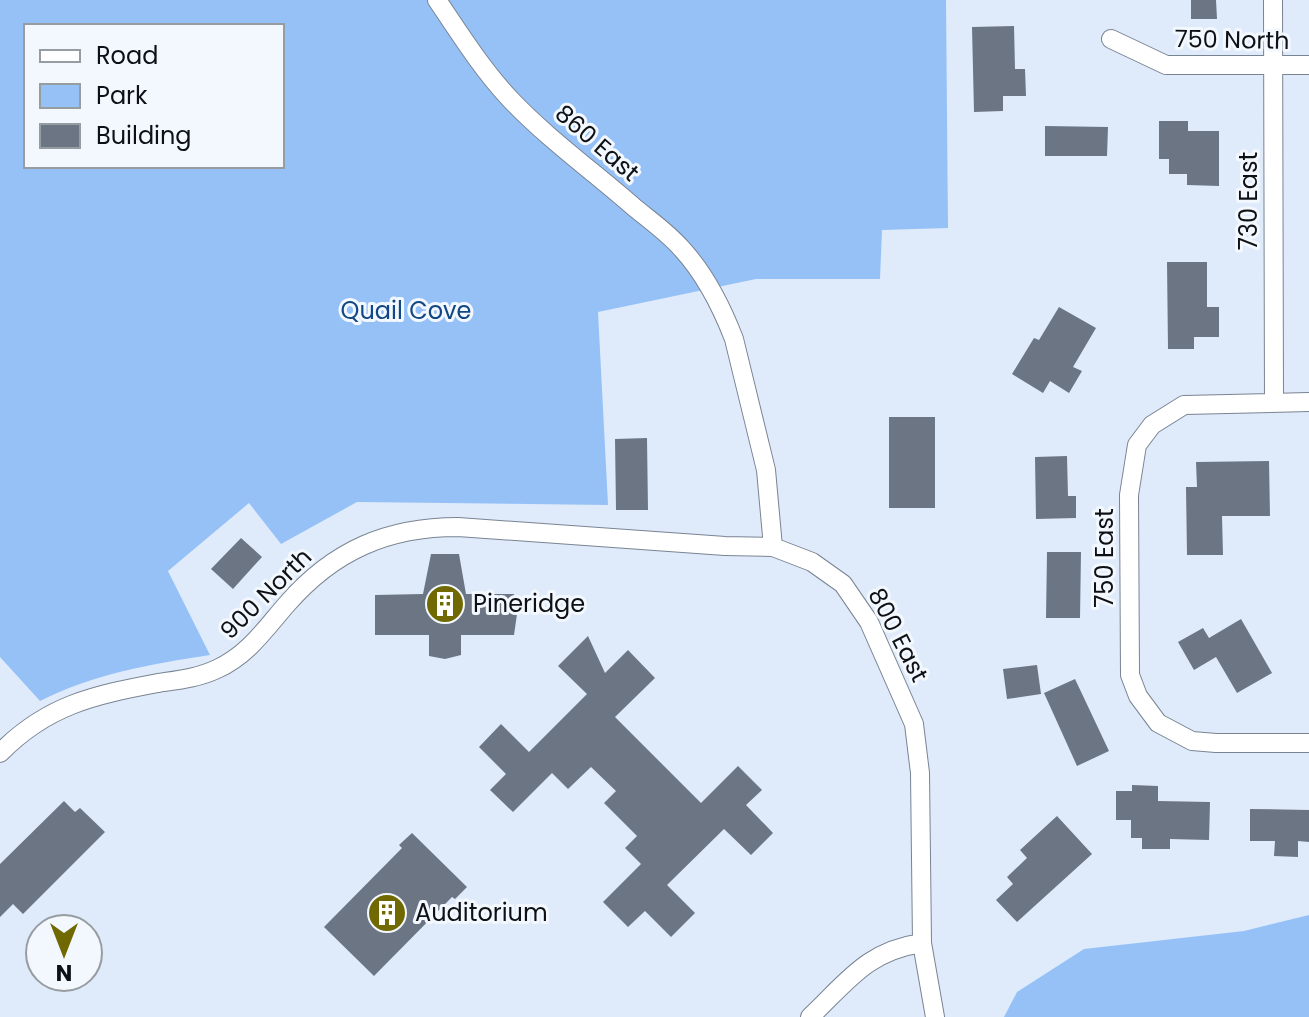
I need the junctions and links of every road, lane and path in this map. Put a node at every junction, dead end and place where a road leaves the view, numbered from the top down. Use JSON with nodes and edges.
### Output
{"nodes":[{"id":1,"x":437,"y":0,"type":"edge"},
{"id":2,"x":1273,"y":0,"type":"edge"},
{"id":3,"x":1111,"y":39,"type":"dead end"},
{"id":4,"x":1273,"y":65,"type":"junction"},
{"id":5,"x":1309,"y":65,"type":"edge"},
{"id":6,"x":1274,"y":402,"type":"junction"},
{"id":7,"x":1309,"y":402,"type":"edge"},
{"id":8,"x":773,"y":547,"type":"junction"},
{"id":9,"x":1309,"y":743,"type":"edge"},
{"id":10,"x":0,"y":753,"type":"edge"},
{"id":11,"x":922,"y":943,"type":"junction"},
{"id":12,"x":810,"y":1017,"type":"edge"},
{"id":13,"x":935,"y":1017,"type":"edge"}],
"edges":[{"from":1,"to":8,"type":"street","name":"860 East"},
{"from":2,"to":4,"type":"street","name":"730 East"},
{"from":3,"to":4,"type":"street","name":"750 North"},
{"from":4,"to":5,"type":"street","name":"750 North"},
{"from":4,"to":6,"type":"street","name":"730 East"},
{"from":6,"to":7,"type":"street"},
{"from":6,"to":9,"type":"street","name":"750 East"},
{"from":8,"to":10,"type":"street","name":"900 North"},
{"from":8,"to":11,"type":"street","name":"800 East"},
{"from":11,"to":12,"type":"street"},
{"from":11,"to":13,"type":"street","name":"800 East"}]}
